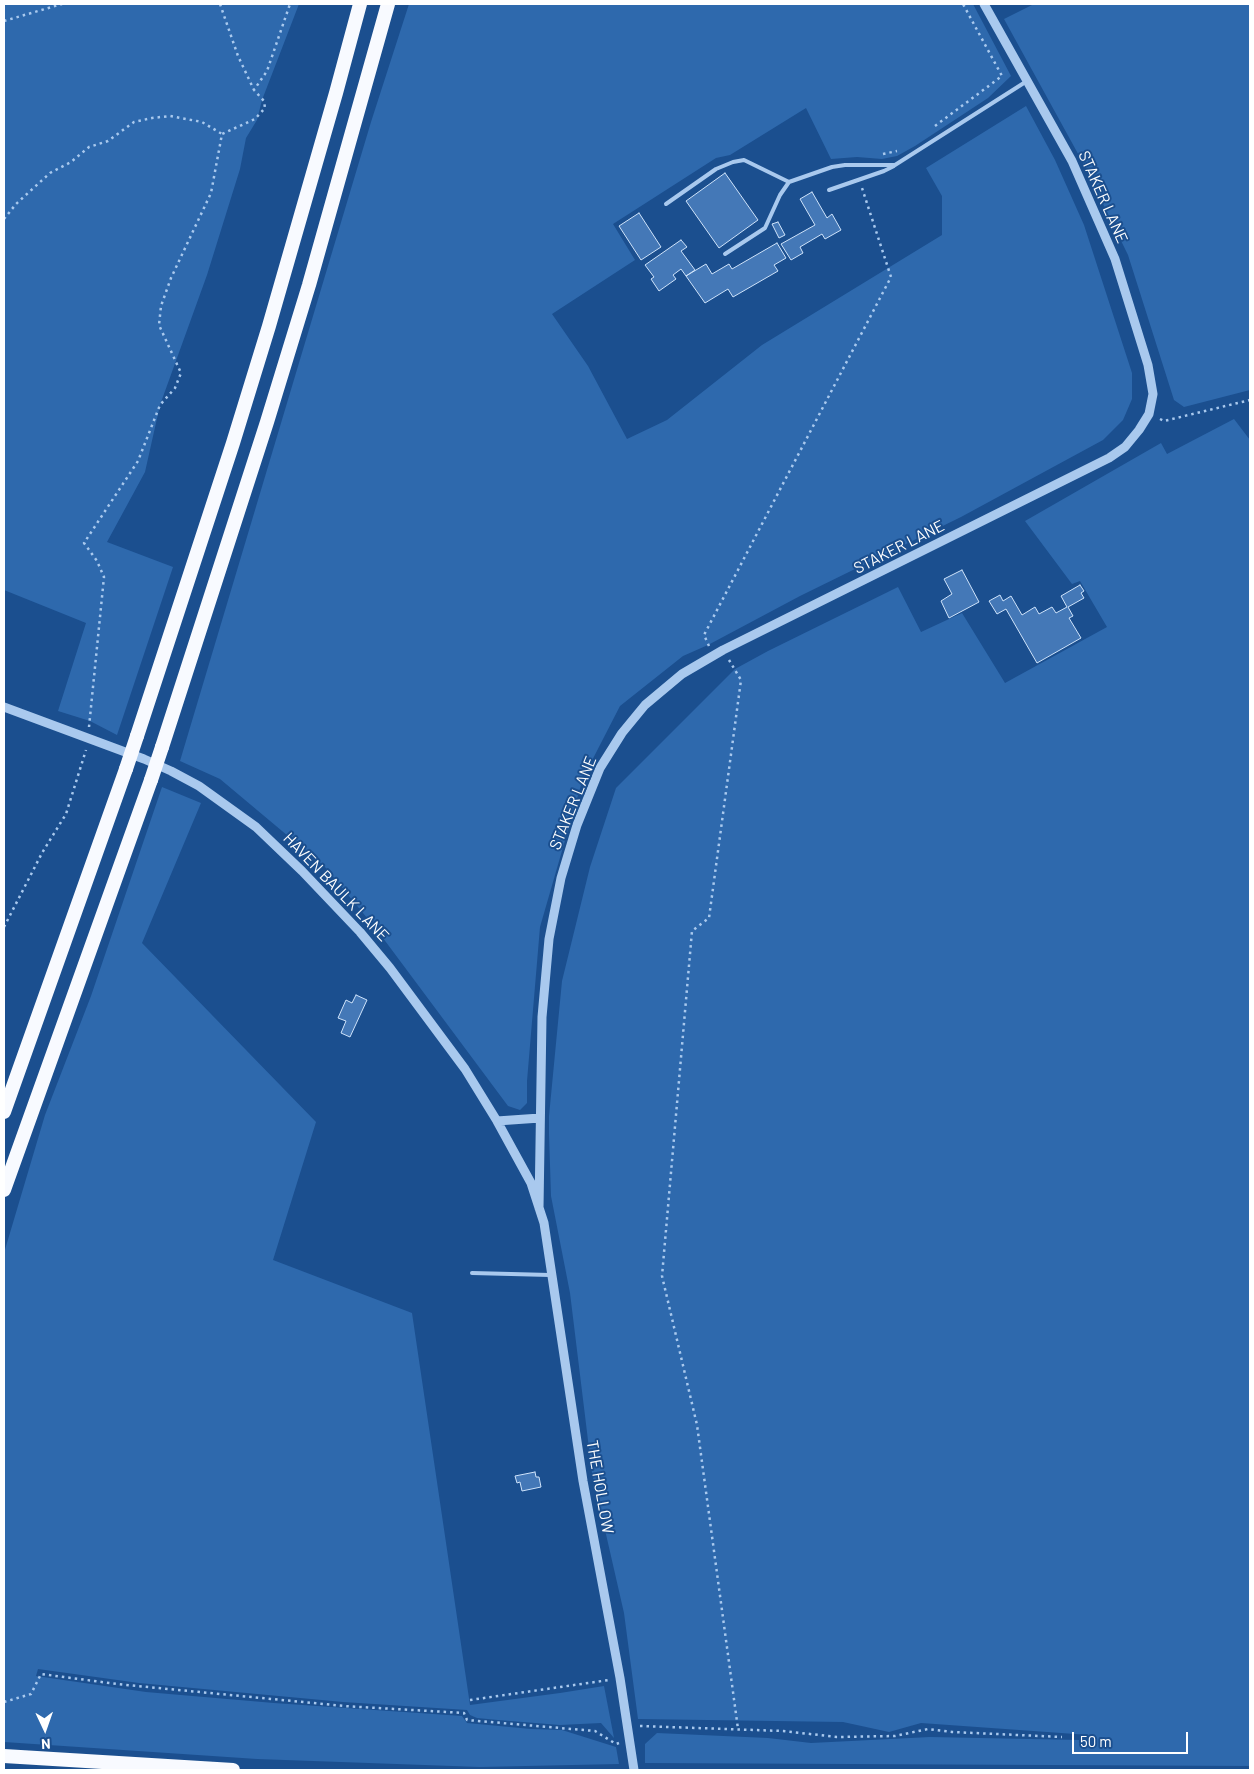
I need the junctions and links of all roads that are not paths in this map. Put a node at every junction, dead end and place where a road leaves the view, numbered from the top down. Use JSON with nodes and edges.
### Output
{"nodes":[{"id":1,"x":360,"y":4,"type":"edge"},
{"id":2,"x":388,"y":4,"type":"edge"},
{"id":3,"x":984,"y":4,"type":"edge"},
{"id":4,"x":1027,"y":81,"type":"junction"},
{"id":5,"x":896,"y":165,"type":"junction"},
{"id":6,"x":789,"y":182,"type":"junction"},
{"id":7,"x":829,"y":190,"type":"dead end"},
{"id":8,"x":666,"y":204,"type":"dead end"},
{"id":9,"x":725,"y":254,"type":"dead end"},
{"id":10,"x":4,"y":707,"type":"edge"},
{"id":11,"x":4,"y":1112,"type":"edge"},
{"id":12,"x":540,"y":1118,"type":"junction"},
{"id":13,"x":497,"y":1121,"type":"junction"},
{"id":14,"x":4,"y":1190,"type":"edge"},
{"id":15,"x":539,"y":1208,"type":"junction"},
{"id":16,"x":472,"y":1273,"type":"dead end"},
{"id":17,"x":553,"y":1275,"type":"junction"},
{"id":18,"x":4,"y":1756,"type":"edge"},
{"id":19,"x":233,"y":1770,"type":"edge"},
{"id":20,"x":634,"y":1770,"type":"edge"}],
"edges":[{"from":1,"to":11,"type":"highway","bridge":true},
{"from":2,"to":14,"type":"highway","bridge":true},
{"from":3,"to":4,"type":"street","name":"STAKER LANE"},
{"from":4,"to":5,"type":"lane"},
{"from":4,"to":12,"type":"street","name":"STAKER LANE"},
{"from":5,"to":6,"type":"lane"},
{"from":5,"to":7,"type":"lane"},
{"from":6,"to":8,"type":"lane"},
{"from":6,"to":9,"type":"lane"},
{"from":10,"to":13,"type":"street","name":"HAVEN BAULK LANE"},
{"from":12,"to":13,"type":"street"},
{"from":12,"to":15,"type":"street","name":"STAKER LANE"},
{"from":13,"to":15,"type":"street","name":"HAVEN BAULK LANE"},
{"from":15,"to":17,"type":"street","name":"THE HOLLOW"},
{"from":16,"to":17,"type":"lane"},
{"from":17,"to":20,"type":"street","name":"THE HOLLOW"},
{"from":18,"to":19,"type":"highway"}]}
